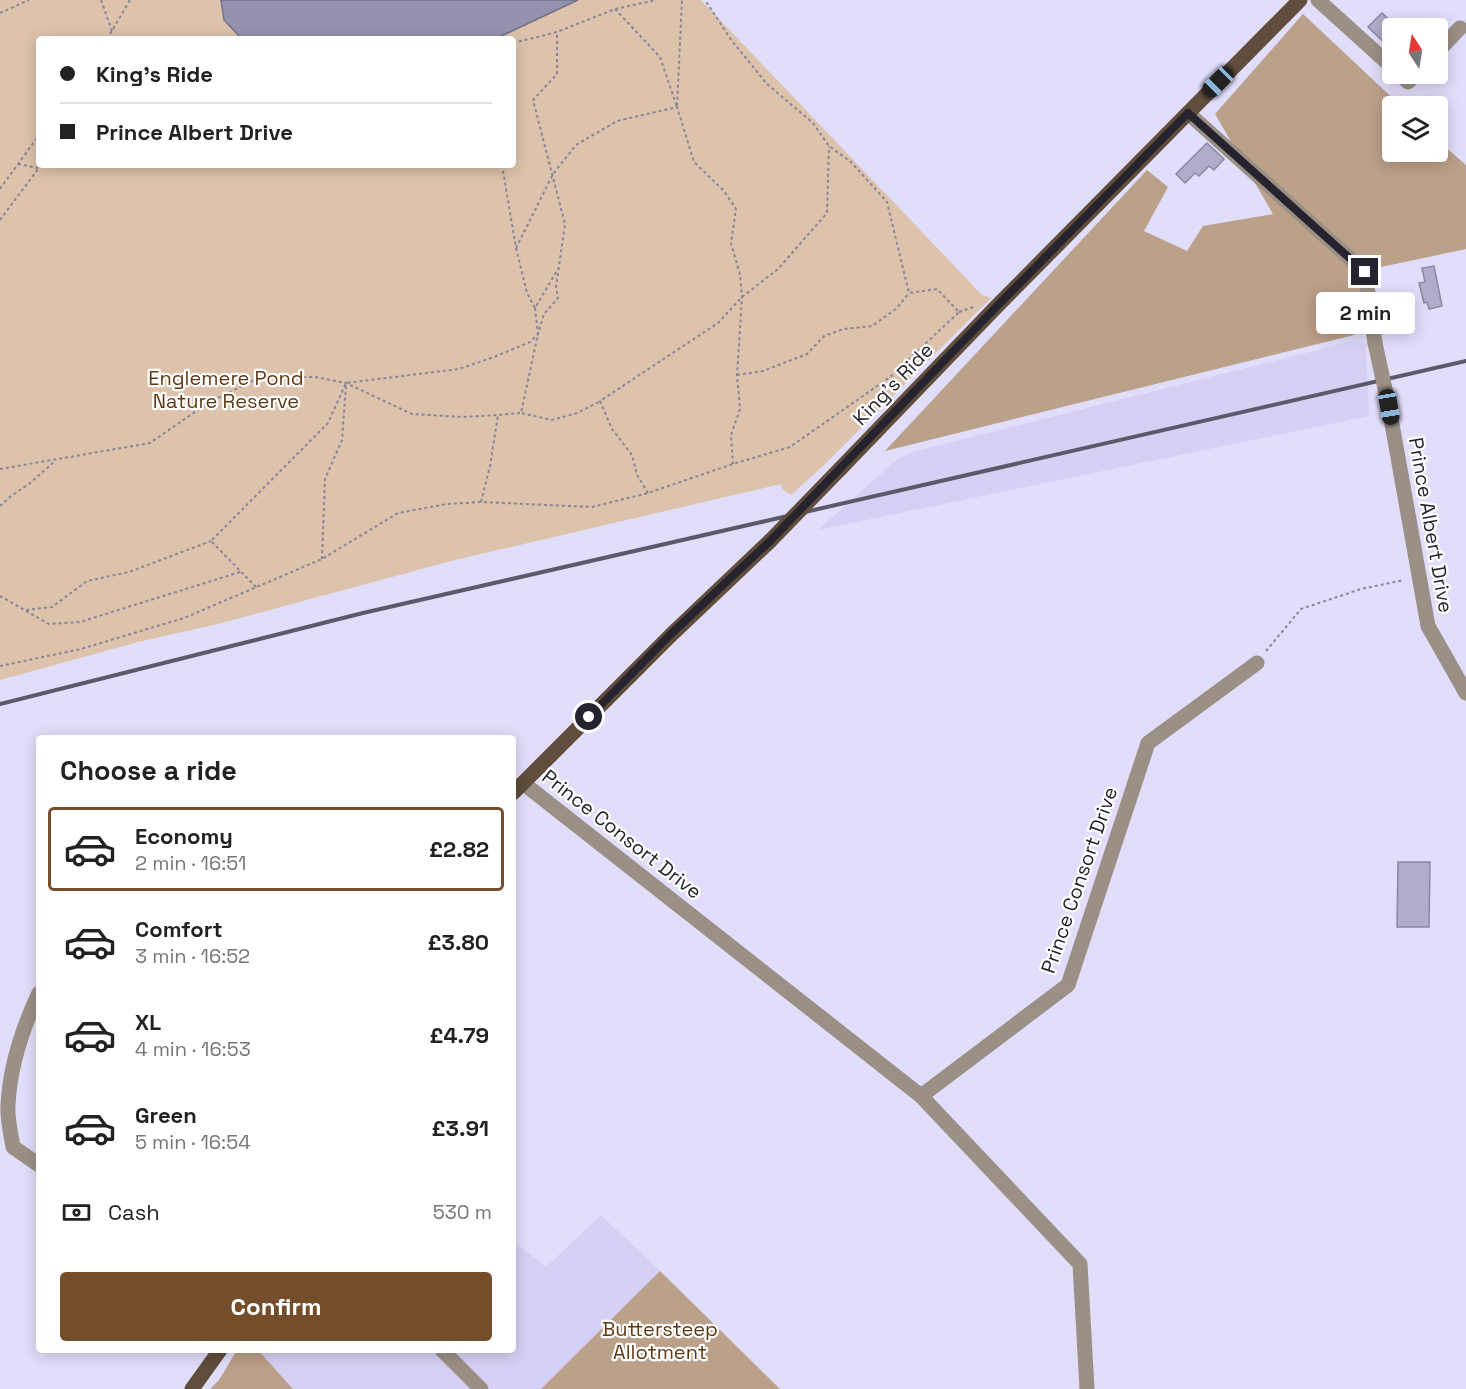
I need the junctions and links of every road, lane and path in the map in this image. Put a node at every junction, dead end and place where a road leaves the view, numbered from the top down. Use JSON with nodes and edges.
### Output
{"nodes":[{"id":1,"x":29,"y":0,"type":"edge"},
{"id":2,"x":101,"y":0,"type":"edge"},
{"id":3,"x":130,"y":0,"type":"edge"},
{"id":4,"x":656,"y":0,"type":"edge"},
{"id":5,"x":682,"y":0,"type":"edge"},
{"id":6,"x":705,"y":0,"type":"edge"},
{"id":7,"x":1300,"y":0,"type":"edge"},
{"id":8,"x":1318,"y":0,"type":"edge"},
{"id":9,"x":615,"y":9,"type":"junction"},
{"id":10,"x":0,"y":13,"type":"edge"},
{"id":11,"x":1460,"y":28,"type":"dead end"},
{"id":12,"x":112,"y":31,"type":"junction"},
{"id":13,"x":557,"y":32,"type":"junction"},
{"id":14,"x":109,"y":36,"type":"edge"},
{"id":15,"x":1448,"y":41,"type":"edge"},
{"id":16,"x":516,"y":42,"type":"edge"},
{"id":17,"x":1382,"y":58,"type":"edge"},
{"id":18,"x":677,"y":107,"type":"junction"},
{"id":19,"x":1188,"y":113,"type":"junction"},
{"id":20,"x":36,"y":139,"type":"edge"},
{"id":21,"x":829,"y":146,"type":"junction"},
{"id":22,"x":18,"y":164,"type":"junction"},
{"id":23,"x":36,"y":166,"type":"edge"},
{"id":24,"x":37,"y":168,"type":"edge"},
{"id":25,"x":503,"y":168,"type":"edge"},
{"id":26,"x":553,"y":174,"type":"junction"},
{"id":27,"x":0,"y":189,"type":"edge"},
{"id":28,"x":1,"y":216,"type":"edge"},
{"id":29,"x":0,"y":220,"type":"edge"},
{"id":30,"x":516,"y":248,"type":"junction"},
{"id":31,"x":559,"y":268,"type":"junction"},
{"id":32,"x":909,"y":292,"type":"junction"},
{"id":33,"x":742,"y":297,"type":"junction"},
{"id":34,"x":535,"y":308,"type":"junction"},
{"id":35,"x":538,"y":334,"type":"junction"},
{"id":36,"x":736,"y":375,"type":"junction"},
{"id":37,"x":346,"y":383,"type":"junction"},
{"id":38,"x":600,"y":402,"type":"junction"},
{"id":39,"x":521,"y":413,"type":"junction"},
{"id":40,"x":498,"y":416,"type":"junction"},
{"id":41,"x":56,"y":460,"type":"junction"},
{"id":42,"x":733,"y":464,"type":"junction"},
{"id":43,"x":0,"y":469,"type":"edge"},
{"id":44,"x":648,"y":493,"type":"junction"},
{"id":45,"x":481,"y":502,"type":"junction"},
{"id":46,"x":0,"y":506,"type":"edge"},
{"id":47,"x":211,"y":541,"type":"junction"},
{"id":48,"x":322,"y":560,"type":"junction"},
{"id":49,"x":240,"y":572,"type":"junction"},
{"id":50,"x":1419,"y":576,"type":"junction"},
{"id":51,"x":256,"y":587,"type":"junction"},
{"id":52,"x":0,"y":596,"type":"edge"},
{"id":53,"x":24,"y":610,"type":"junction"},
{"id":54,"x":1257,"y":663,"type":"joint"},
{"id":55,"x":0,"y":666,"type":"edge"},
{"id":56,"x":1466,"y":693,"type":"edge"},
{"id":57,"x":518,"y":788,"type":"edge"},
{"id":58,"x":36,"y":1000,"type":"edge"},
{"id":59,"x":921,"y":1096,"type":"junction"},
{"id":60,"x":36,"y":1163,"type":"edge"},
{"id":61,"x":218,"y":1353,"type":"edge"},
{"id":62,"x":445,"y":1353,"type":"edge"},
{"id":63,"x":192,"y":1389,"type":"edge"},
{"id":64,"x":481,"y":1389,"type":"edge"},
{"id":65,"x":1088,"y":1389,"type":"edge"}],
"edges":[{"from":1,"to":10,"type":"path"},
{"from":2,"to":12,"type":"path"},
{"from":3,"to":12,"type":"path"},
{"from":4,"to":9,"type":"path"},
{"from":5,"to":18,"type":"path"},
{"from":6,"to":21,"type":"path"},
{"from":7,"to":19,"type":"main road","name":"King's Ride"},
{"from":8,"to":17,"type":"street"},
{"from":9,"to":13,"type":"path"},
{"from":9,"to":18,"type":"path"},
{"from":11,"to":15,"type":"street"},
{"from":12,"to":14,"type":"path"},
{"from":13,"to":16,"type":"path"},
{"from":13,"to":26,"type":"path"},
{"from":18,"to":26,"type":"path"},
{"from":18,"to":33,"type":"path"},
{"from":19,"to":50,"type":"street","name":"Prince Albert Drive","bridge":true},
{"from":19,"to":57,"type":"main road","name":"King's Ride","bridge":true},
{"from":20,"to":22,"type":"path"},
{"from":21,"to":32,"type":"path"},
{"from":21,"to":33,"type":"path"},
{"from":22,"to":23,"type":"path"},
{"from":22,"to":27,"type":"path"},
{"from":24,"to":28,"type":"path"},
{"from":25,"to":30,"type":"path"},
{"from":26,"to":30,"type":"path"},
{"from":26,"to":31,"type":"path"},
{"from":28,"to":29,"type":"path"},
{"from":30,"to":34,"type":"path"},
{"from":31,"to":34,"type":"path"},
{"from":31,"to":35,"type":"path"},
{"from":32,"to":36,"type":"path"},
{"from":32,"to":42,"type":"path"},
{"from":33,"to":36,"type":"path"},
{"from":33,"to":38,"type":"path"},
{"from":34,"to":35,"type":"path"},
{"from":35,"to":37,"type":"path"},
{"from":35,"to":39,"type":"path"},
{"from":36,"to":42,"type":"path"},
{"from":37,"to":40,"type":"path"},
{"from":37,"to":41,"type":"path"},
{"from":37,"to":47,"type":"path"},
{"from":37,"to":48,"type":"path"},
{"from":38,"to":39,"type":"path"},
{"from":38,"to":44,"type":"path"},
{"from":39,"to":40,"type":"path"},
{"from":40,"to":45,"type":"path"},
{"from":41,"to":43,"type":"path"},
{"from":41,"to":46,"type":"path"},
{"from":42,"to":44,"type":"path"},
{"from":44,"to":45,"type":"path"},
{"from":45,"to":48,"type":"path"},
{"from":47,"to":49,"type":"path"},
{"from":47,"to":53,"type":"path"},
{"from":48,"to":51,"type":"path"},
{"from":49,"to":51,"type":"path"},
{"from":49,"to":53,"type":"path"},
{"from":50,"to":54,"type":"path"},
{"from":50,"to":56,"type":"street","name":"Prince Albert Drive"},
{"from":51,"to":55,"type":"path"},
{"from":52,"to":53,"type":"path"},
{"from":54,"to":59,"type":"street","name":"Prince Consort Drive"},
{"from":57,"to":59,"type":"street","name":"Prince Consort Drive"},
{"from":58,"to":60,"type":"street"},
{"from":59,"to":65,"type":"street","name":"Prince Consort Drive"},
{"from":61,"to":63,"type":"main road"},
{"from":62,"to":64,"type":"street"}]}
